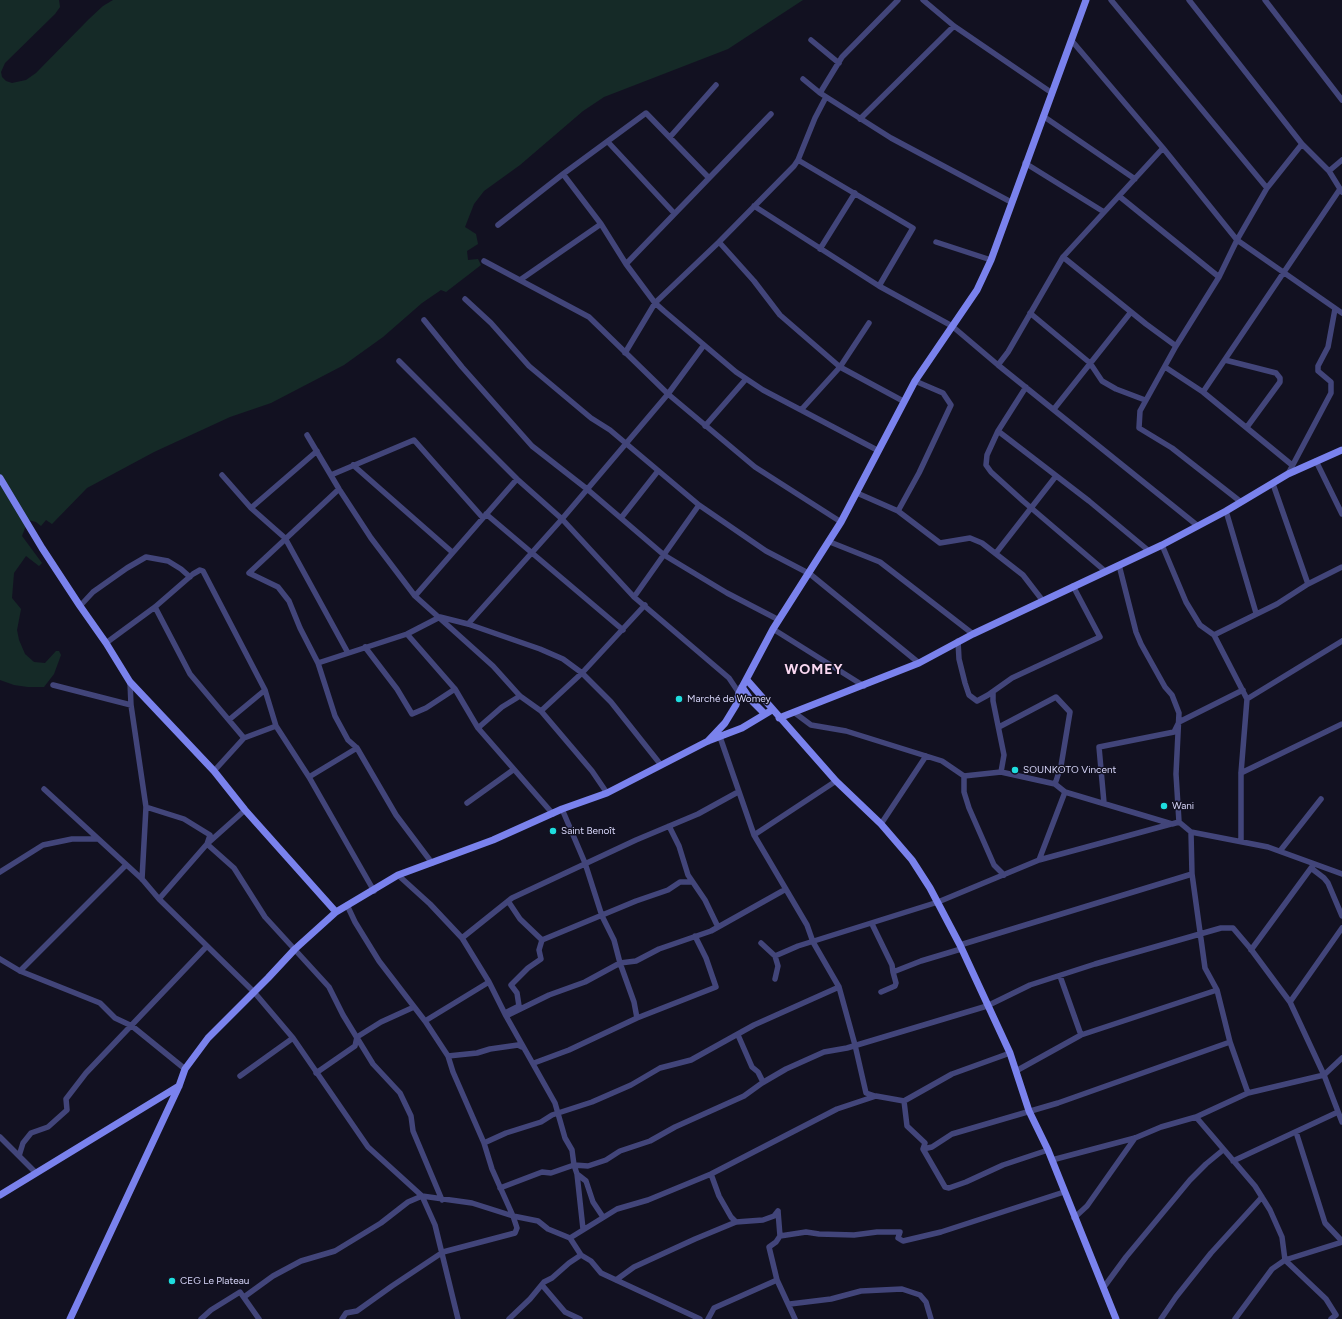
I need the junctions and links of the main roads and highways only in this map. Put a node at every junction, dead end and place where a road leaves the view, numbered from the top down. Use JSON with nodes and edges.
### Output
{"nodes":[{"id":1,"x":1086,"y":0,"type":"edge"},
{"id":2,"x":1342,"y":450,"type":"edge"},
{"id":3,"x":0,"y":478,"type":"edge"},
{"id":4,"x":747,"y":680,"type":"junction"},
{"id":5,"x":740,"y":690,"type":"junction"},
{"id":6,"x":772,"y":710,"type":"junction"},
{"id":7,"x":765,"y":714,"type":"junction"},
{"id":8,"x":779,"y":718,"type":"junction"},
{"id":9,"x":708,"y":741,"type":"junction"},
{"id":10,"x":336,"y":912,"type":"junction"},
{"id":11,"x":179,"y":1086,"type":"junction"},
{"id":12,"x":0,"y":1195,"type":"edge"},
{"id":13,"x":70,"y":1319,"type":"edge"},
{"id":14,"x":1116,"y":1319,"type":"edge"}],
"edges":[{"from":1,"to":4,"type":"main road"},
{"from":2,"to":8,"type":"main road"},
{"from":3,"to":10,"type":"main road"},
{"from":4,"to":5,"type":"main road"},
{"from":4,"to":6,"type":"main road"},
{"from":5,"to":7,"type":"main road"},
{"from":5,"to":9,"type":"main road"},
{"from":6,"to":7,"type":"main road"},
{"from":6,"to":8,"type":"main road"},
{"from":7,"to":9,"type":"main road"},
{"from":8,"to":14,"type":"main road"},
{"from":9,"to":10,"type":"main road"},
{"from":10,"to":11,"type":"main road"},
{"from":11,"to":12,"type":"main road"},
{"from":11,"to":13,"type":"main road"}]}
